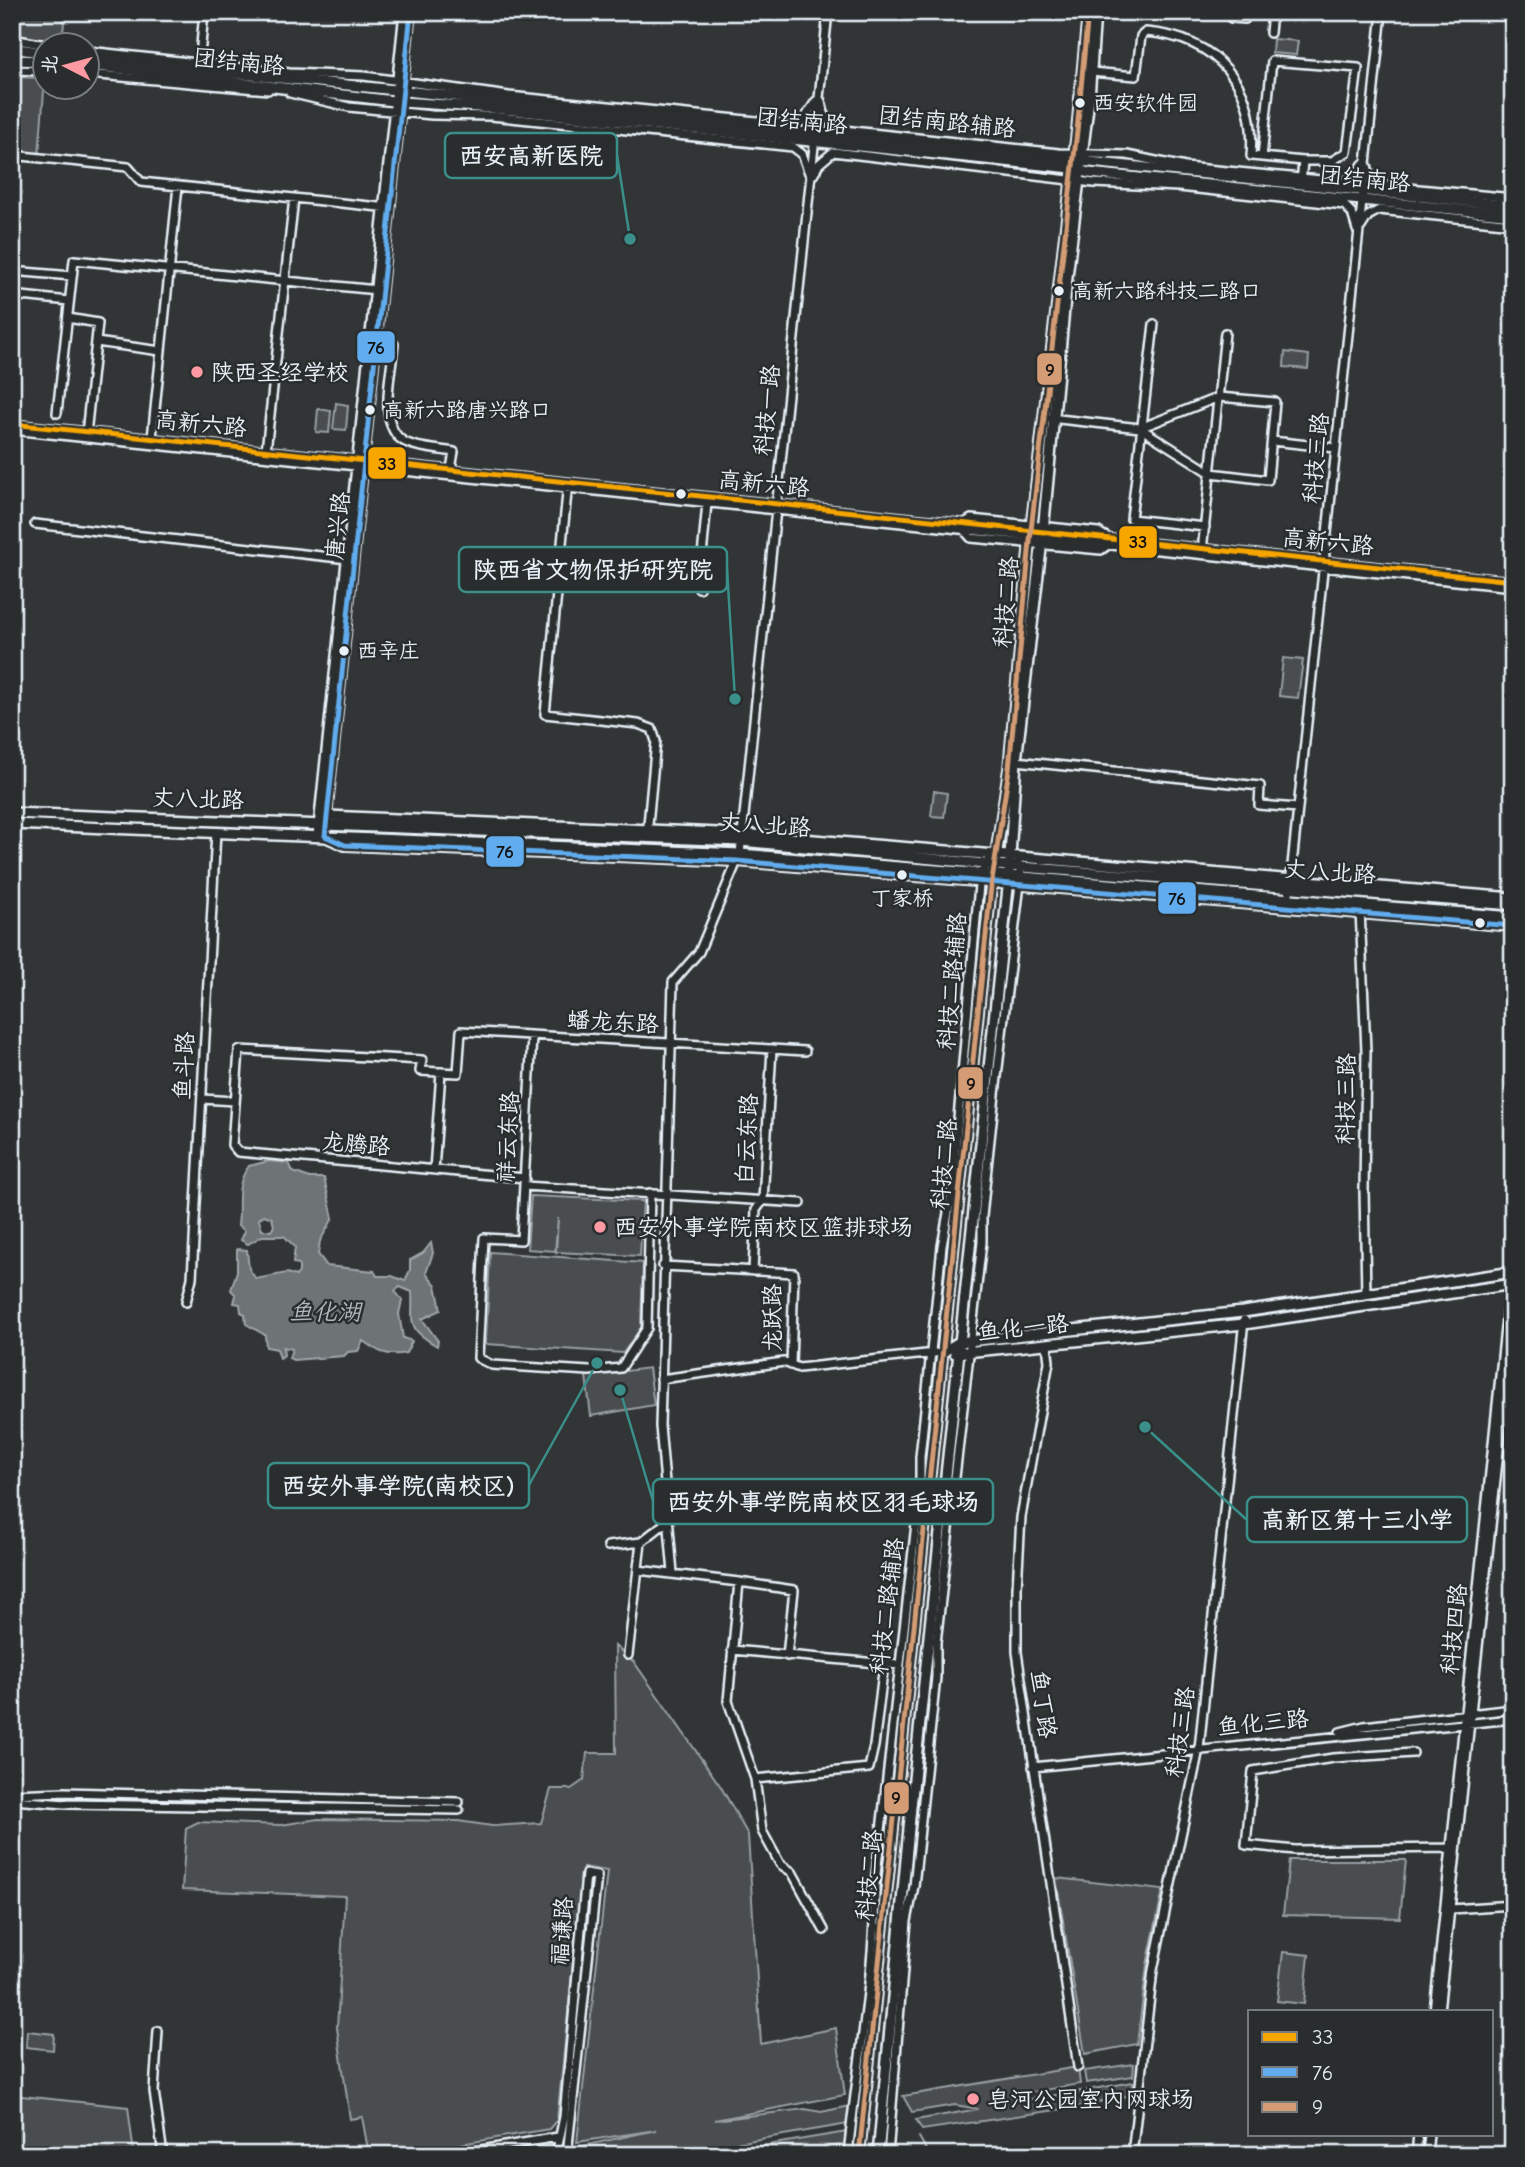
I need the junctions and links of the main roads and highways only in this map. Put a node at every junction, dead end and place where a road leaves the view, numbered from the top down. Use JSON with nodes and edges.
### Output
{"nodes":[{"id":1,"x":1088,"y":12,"type":"edge"},
{"id":2,"x":1095,"y":12,"type":"edge"},
{"id":3,"x":12,"y":48,"type":"edge"},
{"id":4,"x":32,"y":51,"type":"edge"},
{"id":5,"x":102,"y":59,"type":"edge"},
{"id":6,"x":12,"y":60,"type":"edge"},
{"id":7,"x":32,"y":61,"type":"edge"},
{"id":8,"x":102,"y":67,"type":"edge"},
{"id":9,"x":815,"y":139,"type":"junction"},
{"id":10,"x":1077,"y":166,"type":"junction"},
{"id":11,"x":1362,"y":195,"type":"junction"},
{"id":12,"x":1513,"y":206,"type":"edge"},
{"id":13,"x":1513,"y":215,"type":"edge"},
{"id":14,"x":1049,"y":418,"type":"junction"},
{"id":15,"x":12,"y":813,"type":"edge"},
{"id":16,"x":12,"y":824,"type":"edge"},
{"id":17,"x":993,"y":860,"type":"junction"},
{"id":18,"x":1014,"y":870,"type":"junction"},
{"id":19,"x":992,"y":878,"type":"junction"},
{"id":20,"x":1290,"y":884,"type":"junction"},
{"id":21,"x":1513,"y":898,"type":"edge"},
{"id":22,"x":1513,"y":905,"type":"edge"},
{"id":23,"x":1360,"y":909,"type":"junction"},
{"id":24,"x":1513,"y":917,"type":"edge"},
{"id":25,"x":1513,"y":926,"type":"edge"},
{"id":26,"x":1512,"y":1272,"type":"edge"},
{"id":27,"x":1511,"y":1284,"type":"edge"},
{"id":28,"x":959,"y":1342,"type":"junction"},
{"id":29,"x":943,"y":1352,"type":"junction"},
{"id":30,"x":958,"y":1354,"type":"junction"},
{"id":31,"x":859,"y":2155,"type":"edge"},
{"id":32,"x":878,"y":2155,"type":"edge"}],
"edges":[{"from":1,"to":10,"type":"main road","name":"科技二路"},
{"from":2,"to":10,"type":"main road","name":"科技二路"},
{"from":3,"to":4,"type":"main road"},
{"from":5,"to":9,"type":"main road","name":"团结南路"},
{"from":6,"to":7,"type":"main road"},
{"from":8,"to":9,"type":"main road","name":"团结南路"},
{"from":9,"to":10,"type":"main road","name":"团结南路"},
{"from":10,"to":11,"type":"main road","name":"团结南路"},
{"from":10,"to":11,"type":"main road","name":"团结南路"},
{"from":10,"to":14,"type":"main road","name":"科技二路"},
{"from":11,"to":12,"type":"main road","name":"团结南路"},
{"from":11,"to":13,"type":"main road","name":"团结南路"},
{"from":14,"to":17,"type":"main road","name":"科技二路"},
{"from":14,"to":18,"type":"main road","name":"科技二路"},
{"from":15,"to":17,"type":"main road","name":"丈八北路"},
{"from":16,"to":19,"type":"main road","name":"丈八北路"},
{"from":17,"to":18,"type":"main road","name":"丈八北路"},
{"from":17,"to":19,"type":"main road","name":"科技二路"},
{"from":18,"to":19,"type":"main road","name":"丈八北路"},
{"from":18,"to":20,"type":"main road","name":"丈八北路"},
{"from":18,"to":23,"type":"main road","name":"丈八北路"},
{"from":18,"to":28,"type":"main road","name":"科技二路"},
{"from":19,"to":29,"type":"main road","name":"科技二路"},
{"from":20,"to":21,"type":"main road"},
{"from":20,"to":22,"type":"main road","name":"丈八北路"},
{"from":23,"to":24,"type":"main road","name":"丈八北路"},
{"from":23,"to":25,"type":"main road"},
{"from":26,"to":28,"type":"main road","name":"鱼化一路"},
{"from":27,"to":30,"type":"main road","name":"鱼化一路"},
{"from":28,"to":29,"type":"main road","name":"鱼化一路"},
{"from":28,"to":30,"type":"main road","name":"科技二路"},
{"from":29,"to":30,"type":"main road","name":"鱼化一路"},
{"from":29,"to":31,"type":"main road","name":"科技二路"},
{"from":30,"to":32,"type":"main road","name":"科技二路"}]}
